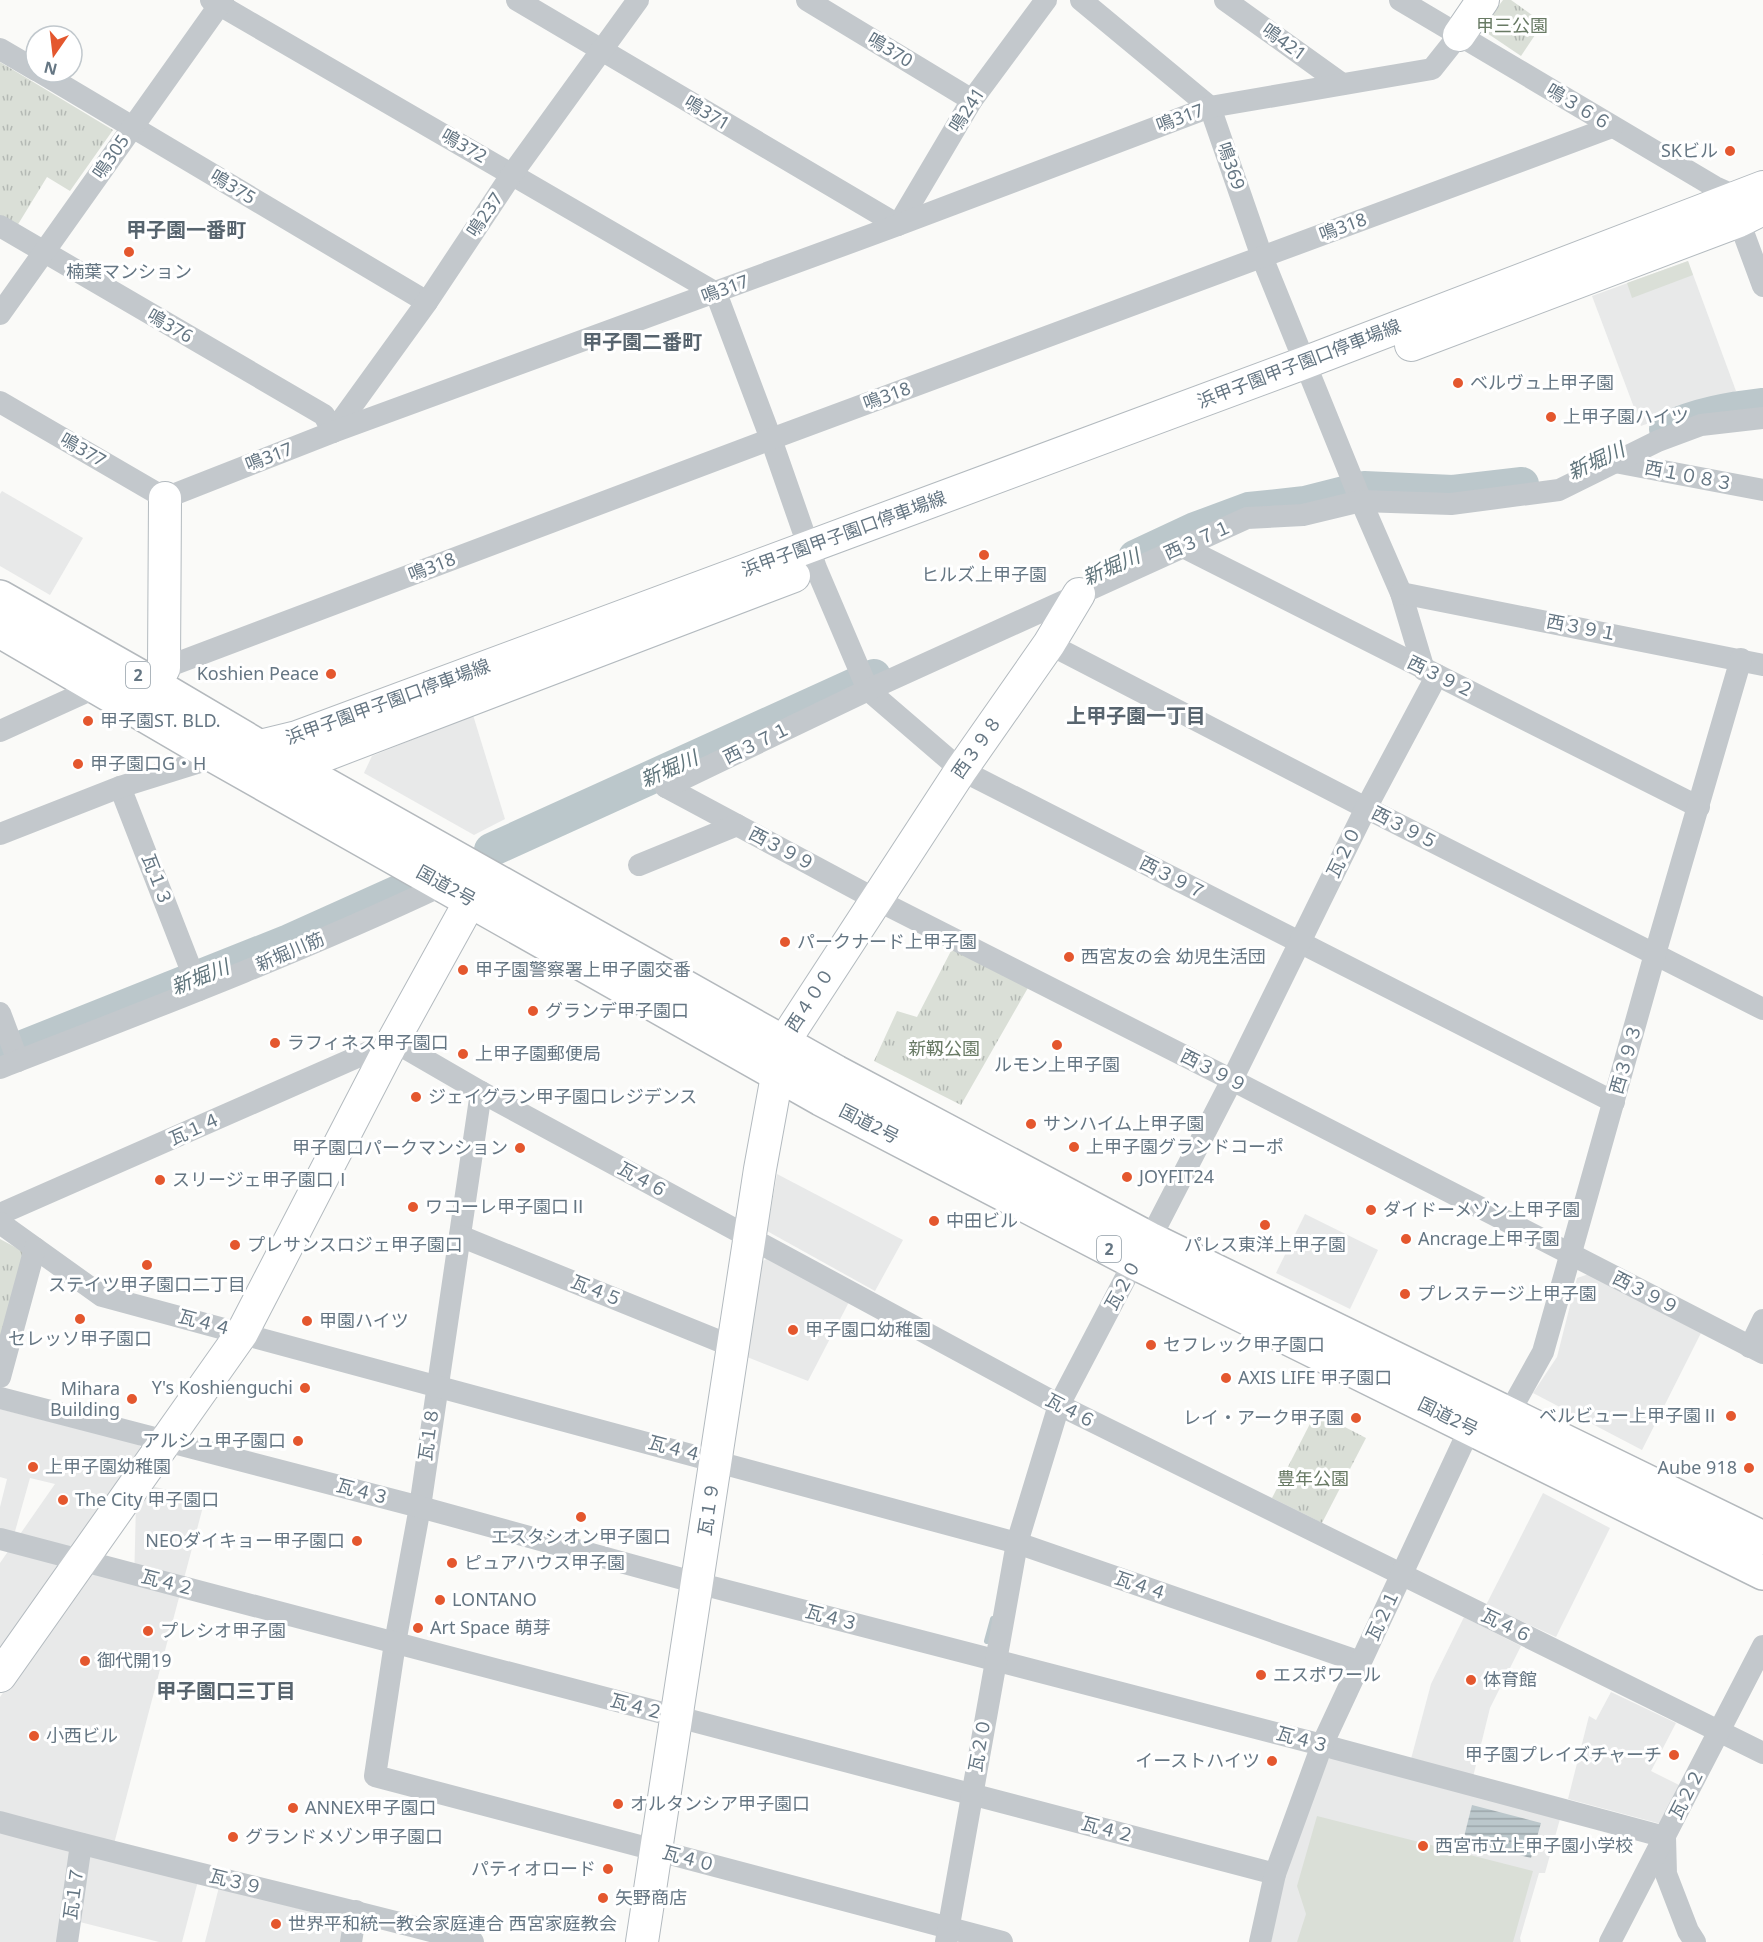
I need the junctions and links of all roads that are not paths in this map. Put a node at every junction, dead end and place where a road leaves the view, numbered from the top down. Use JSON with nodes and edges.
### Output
{"nodes":[{"id":1,"x":517,"y":0,"type":"edge"},
{"id":2,"x":638,"y":0,"type":"edge"},
{"id":3,"x":807,"y":0,"type":"edge"},
{"id":4,"x":1046,"y":0,"type":"edge"},
{"id":5,"x":1081,"y":0,"type":"edge"},
{"id":6,"x":1225,"y":0,"type":"edge"},
{"id":7,"x":1400,"y":0,"type":"edge"},
{"id":8,"x":1483,"y":0,"type":"edge"},
{"id":9,"x":218,"y":2,"type":"edge"},
{"id":10,"x":1459,"y":35,"type":"junction"},
{"id":11,"x":0,"y":48,"type":"edge"},
{"id":12,"x":602,"y":50,"type":"junction"},
{"id":13,"x":24,"y":63,"type":"edge"},
{"id":14,"x":60,"y":84,"type":"edge"},
{"id":15,"x":1342,"y":84,"type":"junction"},
{"id":16,"x":972,"y":100,"type":"junction"},
{"id":17,"x":1210,"y":107,"type":"junction"},
{"id":18,"x":133,"y":127,"type":"junction"},
{"id":19,"x":1612,"y":127,"type":"junction"},
{"id":20,"x":512,"y":174,"type":"junction"},
{"id":21,"x":1753,"y":204,"type":"edge"},
{"id":22,"x":898,"y":225,"type":"junction"},
{"id":23,"x":0,"y":226,"type":"edge"},
{"id":24,"x":44,"y":252,"type":"junction"},
{"id":25,"x":1262,"y":257,"type":"junction"},
{"id":26,"x":1763,"y":286,"type":"edge"},
{"id":27,"x":716,"y":293,"type":"junction"},
{"id":28,"x":427,"y":302,"type":"junction"},
{"id":29,"x":0,"y":314,"type":"edge"},
{"id":30,"x":1308,"y":372,"type":"junction"},
{"id":31,"x":0,"y":402,"type":"edge"},
{"id":32,"x":1763,"y":418,"type":"edge"},
{"id":33,"x":333,"y":432,"type":"junction"},
{"id":34,"x":771,"y":439,"type":"junction"},
{"id":35,"x":1615,"y":462,"type":"junction"},
{"id":36,"x":1763,"y":490,"type":"edge"},
{"id":37,"x":1358,"y":493,"type":"junction"},
{"id":38,"x":165,"y":498,"type":"junction"},
{"id":39,"x":1183,"y":547,"type":"junction"},
{"id":40,"x":812,"y":558,"type":"junction"},
{"id":41,"x":1401,"y":593,"type":"junction"},
{"id":42,"x":1078,"y":594,"type":"junction"},
{"id":43,"x":0,"y":597,"type":"edge"},
{"id":44,"x":0,"y":631,"type":"edge"},
{"id":45,"x":1049,"y":644,"type":"junction"},
{"id":46,"x":1752,"y":662,"type":"edge"},
{"id":47,"x":1430,"y":672,"type":"junction"},
{"id":48,"x":160,"y":676,"type":"junction"},
{"id":49,"x":866,"y":685,"type":"junction"},
{"id":50,"x":97,"y":687,"type":"junction"},
{"id":51,"x":0,"y":731,"type":"edge"},
{"id":52,"x":266,"y":751,"type":"junction"},
{"id":53,"x":216,"y":758,"type":"junction"},
{"id":54,"x":961,"y":770,"type":"junction"},
{"id":55,"x":120,"y":787,"type":"junction"},
{"id":56,"x":666,"y":787,"type":"joint"},
{"id":57,"x":1699,"y":807,"type":"junction"},
{"id":58,"x":1366,"y":808,"type":"junction"},
{"id":59,"x":737,"y":825,"type":"junction"},
{"id":60,"x":0,"y":834,"type":"edge"},
{"id":61,"x":639,"y":865,"type":"dead end"},
{"id":62,"x":466,"y":886,"type":"junction"},
{"id":63,"x":875,"y":900,"type":"junction"},
{"id":64,"x":1299,"y":943,"type":"junction"},
{"id":65,"x":1655,"y":954,"type":"junction"},
{"id":66,"x":196,"y":983,"type":"junction"},
{"id":67,"x":1763,"y":1009,"type":"edge"},
{"id":68,"x":0,"y":1013,"type":"edge"},
{"id":69,"x":392,"y":1043,"type":"junction"},
{"id":70,"x":783,"y":1043,"type":"junction"},
{"id":71,"x":11,"y":1057,"type":"edge"},
{"id":72,"x":778,"y":1076,"type":"junction"},
{"id":73,"x":1232,"y":1080,"type":"junction"},
{"id":74,"x":481,"y":1092,"type":"junction"},
{"id":75,"x":1614,"y":1102,"type":"junction"},
{"id":76,"x":0,"y":1214,"type":"edge"},
{"id":77,"x":0,"y":1223,"type":"edge"},
{"id":78,"x":459,"y":1236,"type":"junction"},
{"id":79,"x":750,"y":1238,"type":"junction"},
{"id":80,"x":34,"y":1248,"type":"junction"},
{"id":81,"x":1142,"y":1251,"type":"junction"},
{"id":82,"x":1571,"y":1254,"type":"junction"},
{"id":83,"x":1763,"y":1320,"type":"edge"},
{"id":84,"x":242,"y":1333,"type":"junction"},
{"id":85,"x":734,"y":1347,"type":"junction"},
{"id":86,"x":1757,"y":1350,"type":"edge"},
{"id":87,"x":0,"y":1377,"type":"edge"},
{"id":88,"x":436,"y":1385,"type":"junction"},
{"id":89,"x":0,"y":1398,"type":"edge"},
{"id":90,"x":1059,"y":1405,"type":"junction"},
{"id":91,"x":1509,"y":1413,"type":"junction"},
{"id":92,"x":1470,"y":1428,"type":"junction"},
{"id":93,"x":165,"y":1442,"type":"junction"},
{"id":94,"x":716,"y":1460,"type":"junction"},
{"id":95,"x":420,"y":1507,"type":"junction"},
{"id":96,"x":1763,"y":1538,"type":"edge"},
{"id":97,"x":0,"y":1539,"type":"edge"},
{"id":98,"x":1017,"y":1543,"type":"junction"},
{"id":99,"x":81,"y":1560,"type":"junction"},
{"id":100,"x":1763,"y":1573,"type":"edge"},
{"id":101,"x":1402,"y":1575,"type":"junction"},
{"id":102,"x":697,"y":1583,"type":"junction"},
{"id":103,"x":395,"y":1643,"type":"junction"},
{"id":104,"x":1763,"y":1646,"type":"edge"},
{"id":105,"x":995,"y":1660,"type":"junction"},
{"id":106,"x":1360,"y":1662,"type":"junction"},
{"id":107,"x":0,"y":1676,"type":"edge"},
{"id":108,"x":676,"y":1718,"type":"junction"},
{"id":109,"x":1719,"y":1731,"type":"junction"},
{"id":110,"x":1322,"y":1745,"type":"junction"},
{"id":111,"x":1763,"y":1753,"type":"edge"},
{"id":112,"x":375,"y":1776,"type":"joint"},
{"id":113,"x":972,"y":1794,"type":"junction"},
{"id":114,"x":0,"y":1821,"type":"edge"},
{"id":115,"x":1665,"y":1838,"type":"junction"},
{"id":116,"x":81,"y":1844,"type":"junction"},
{"id":117,"x":656,"y":1851,"type":"junction"},
{"id":118,"x":1275,"y":1874,"type":"junction"},
{"id":119,"x":356,"y":1911,"type":"junction"},
{"id":120,"x":947,"y":1935,"type":"edge"},
{"id":121,"x":67,"y":1942,"type":"edge"},
{"id":122,"x":351,"y":1942,"type":"edge"},
{"id":123,"x":472,"y":1942,"type":"edge"},
{"id":124,"x":642,"y":1942,"type":"edge"},
{"id":125,"x":1002,"y":1942,"type":"edge"},
{"id":126,"x":1260,"y":1942,"type":"edge"},
{"id":127,"x":1610,"y":1942,"type":"edge"},
{"id":128,"x":1695,"y":1942,"type":"edge"}],
"edges":[{"from":1,"to":12,"type":"street","name":"鳴371"},
{"from":2,"to":12,"type":"street","name":"鳴237"},
{"from":3,"to":16,"type":"street","name":"鳴370"},
{"from":4,"to":16,"type":"street","name":"鳴241"},
{"from":5,"to":17,"type":"street"},
{"from":6,"to":15,"type":"street","name":"鳴421"},
{"from":7,"to":10,"type":"street","name":"鳴３６６"},
{"from":8,"to":10,"type":"main road"},
{"from":9,"to":18,"type":"street","name":"鳴305"},
{"from":9,"to":20,"type":"street","name":"鳴372"},
{"from":10,"to":15,"type":"street","name":"鳴317"},
{"from":10,"to":19,"type":"street","name":"鳴３６６"},
{"from":11,"to":13,"type":"street","name":"鳴375"},
{"from":12,"to":20,"type":"street","name":"鳴237"},
{"from":12,"to":22,"type":"street","name":"鳴371"},
{"from":14,"to":18,"type":"street","name":"鳴375"},
{"from":15,"to":17,"type":"street","name":"鳴317"},
{"from":16,"to":22,"type":"street","name":"鳴241"},
{"from":17,"to":22,"type":"street","name":"鳴317"},
{"from":17,"to":25,"type":"street","name":"鳴369"},
{"from":18,"to":24,"type":"street","name":"鳴305"},
{"from":18,"to":28,"type":"street","name":"鳴375"},
{"from":19,"to":21,"type":"street","name":"鳴３６６"},
{"from":19,"to":25,"type":"street","name":"鳴318"},
{"from":20,"to":27,"type":"street","name":"鳴372"},
{"from":20,"to":28,"type":"street","name":"鳴237"},
{"from":21,"to":26,"type":"street"},
{"from":21,"to":30,"type":"main road","name":"浜甲子園甲子園口停車場線"},
{"from":22,"to":27,"type":"street","name":"鳴317"},
{"from":23,"to":24,"type":"street","name":"鳴376"},
{"from":24,"to":29,"type":"street","name":"鳴305"},
{"from":24,"to":33,"type":"street","name":"鳴376"},
{"from":25,"to":30,"type":"street","name":"鳴369"},
{"from":25,"to":34,"type":"street","name":"鳴318"},
{"from":27,"to":33,"type":"street","name":"鳴317"},
{"from":27,"to":34,"type":"street","name":"西３９７"},
{"from":28,"to":33,"type":"street","name":"鳴237"},
{"from":30,"to":37,"type":"street"},
{"from":30,"to":40,"type":"main road","name":"浜甲子園甲子園口停車場線"},
{"from":31,"to":38,"type":"street","name":"鳴377"},
{"from":32,"to":35,"type":"street","name":"西３７１"},
{"from":33,"to":38,"type":"street","name":"鳴317"},
{"from":34,"to":40,"type":"street","name":"西３９７"},
{"from":34,"to":48,"type":"street","name":"鳴318"},
{"from":35,"to":36,"type":"street","name":"西１０８３"},
{"from":35,"to":37,"type":"street","name":"西３７１"},
{"from":37,"to":39,"type":"street","name":"西３７１"},
{"from":37,"to":41,"type":"street"},
{"from":38,"to":48,"type":"main road"},
{"from":39,"to":42,"type":"street","name":"西３７１"},
{"from":39,"to":47,"type":"street","name":"西３９２"},
{"from":40,"to":49,"type":"street","name":"西３９７"},
{"from":40,"to":52,"type":"main road","name":"浜甲子園甲子園口停車場線"},
{"from":41,"to":46,"type":"street","name":"西３９１"},
{"from":41,"to":47,"type":"street"},
{"from":42,"to":45,"type":"main road","name":"西３９８"},
{"from":42,"to":49,"type":"street","name":"西３７１"},
{"from":43,"to":48,"type":"highway","name":"国道2号","number":"2"},
{"from":44,"to":50,"type":"highway","name":"国道2号","number":"2"},
{"from":45,"to":54,"type":"main road","name":"西３９８"},
{"from":45,"to":58,"type":"street","name":"西３９５"},
{"from":46,"to":57,"type":"street","name":"西３９３"},
{"from":47,"to":57,"type":"street","name":"西３９２"},
{"from":47,"to":58,"type":"street","name":"瓦２０"},
{"from":48,"to":52,"type":"highway","name":"国道2号","number":"2"},
{"from":49,"to":54,"type":"street","name":"西３９７"},
{"from":49,"to":56,"type":"street","name":"西３７１"},
{"from":50,"to":51,"type":"street"},
{"from":50,"to":53,"type":"highway","name":"国道2号","number":"2"},
{"from":52,"to":53,"type":"main road","name":"浜甲子園甲子園口停車場線"},
{"from":52,"to":62,"type":"highway","name":"国道2号","number":"2"},
{"from":53,"to":55,"type":"street"},
{"from":53,"to":62,"type":"highway","name":"国道2号","number":"2"},
{"from":54,"to":63,"type":"main road","name":"西３９８"},
{"from":54,"to":64,"type":"street","name":"西３９７"},
{"from":55,"to":60,"type":"street"},
{"from":55,"to":66,"type":"street","name":"瓦１３"},
{"from":56,"to":59,"type":"street","name":"西３９９"},
{"from":57,"to":65,"type":"street","name":"西３９３"},
{"from":58,"to":64,"type":"street","name":"瓦２０"},
{"from":58,"to":65,"type":"street","name":"西３９５"},
{"from":59,"to":61,"type":"street"},
{"from":59,"to":63,"type":"street","name":"西３９９"},
{"from":62,"to":66,"type":"street","name":"新堀川筋"},
{"from":62,"to":69,"type":"main road"},
{"from":62,"to":70,"type":"highway","name":"国道2号","number":"2"},
{"from":62,"to":72,"type":"highway","name":"国道2号","number":"2"},
{"from":63,"to":70,"type":"main road","name":"西４００"},
{"from":63,"to":73,"type":"street","name":"西３９９"},
{"from":64,"to":73,"type":"street","name":"瓦２０"},
{"from":64,"to":75,"type":"street","name":"西３９７"},
{"from":65,"to":67,"type":"street","name":"西３９５"},
{"from":65,"to":75,"type":"street","name":"西３９３"},
{"from":66,"to":71,"type":"street","name":"新堀川筋"},
{"from":68,"to":71,"type":"street"},
{"from":69,"to":74,"type":"street","name":"瓦４６"},
{"from":69,"to":76,"type":"street","name":"瓦１４"},
{"from":69,"to":84,"type":"main road"},
{"from":70,"to":72,"type":"main road","name":"西４００"},
{"from":70,"to":81,"type":"highway","name":"国道2号","number":"2"},
{"from":72,"to":79,"type":"main road","name":"瓦１９"},
{"from":72,"to":81,"type":"highway","name":"国道2号","number":"2"},
{"from":73,"to":81,"type":"street","name":"瓦２０"},
{"from":73,"to":82,"type":"street","name":"西３９９"},
{"from":74,"to":78,"type":"street","name":"瓦１８"},
{"from":74,"to":79,"type":"street","name":"瓦４６"},
{"from":75,"to":82,"type":"street","name":"西３９３"},
{"from":77,"to":80,"type":"street","name":"瓦４４"},
{"from":78,"to":85,"type":"street","name":"瓦４５"},
{"from":78,"to":88,"type":"street","name":"瓦１８"},
{"from":79,"to":85,"type":"main road","name":"瓦１９"},
{"from":79,"to":90,"type":"street","name":"瓦４６"},
{"from":80,"to":84,"type":"street","name":"瓦４４"},
{"from":80,"to":87,"type":"street"},
{"from":81,"to":90,"type":"street","name":"瓦２０"},
{"from":81,"to":91,"type":"highway","name":"国道2号","number":"2"},
{"from":81,"to":92,"type":"highway","name":"国道2号","number":"2"},
{"from":82,"to":86,"type":"street","name":"西３９９"},
{"from":82,"to":91,"type":"street","name":"西３９３"},
{"from":83,"to":86,"type":"street"},
{"from":84,"to":88,"type":"street","name":"瓦４４"},
{"from":84,"to":93,"type":"main road"},
{"from":85,"to":94,"type":"main road","name":"瓦１９"},
{"from":88,"to":94,"type":"street","name":"瓦４４"},
{"from":88,"to":95,"type":"street","name":"瓦１８"},
{"from":89,"to":93,"type":"street","name":"瓦４３"},
{"from":90,"to":98,"type":"street","name":"瓦２０"},
{"from":90,"to":101,"type":"street","name":"瓦４６"},
{"from":91,"to":92,"type":"street"},
{"from":91,"to":96,"type":"highway","name":"国道2号","number":"2"},
{"from":92,"to":100,"type":"highway","name":"国道2号","number":"2"},
{"from":92,"to":101,"type":"street","name":"瓦２１"},
{"from":93,"to":95,"type":"street","name":"瓦４３"},
{"from":93,"to":99,"type":"main road"},
{"from":94,"to":98,"type":"street","name":"瓦４４"},
{"from":94,"to":102,"type":"main road","name":"瓦１９"},
{"from":95,"to":102,"type":"street","name":"瓦４３"},
{"from":95,"to":103,"type":"street","name":"瓦１８"},
{"from":97,"to":99,"type":"street","name":"瓦４２"},
{"from":98,"to":105,"type":"street","name":"瓦２０"},
{"from":98,"to":106,"type":"street","name":"瓦４４"},
{"from":99,"to":103,"type":"street","name":"瓦４２"},
{"from":99,"to":107,"type":"main road"},
{"from":101,"to":106,"type":"street","name":"瓦２１"},
{"from":101,"to":109,"type":"street","name":"瓦４６"},
{"from":102,"to":105,"type":"street","name":"瓦４３"},
{"from":102,"to":108,"type":"main road","name":"瓦１９"},
{"from":103,"to":108,"type":"street","name":"瓦４２"},
{"from":103,"to":112,"type":"street","name":"瓦１８"},
{"from":104,"to":109,"type":"street","name":"瓦２２"},
{"from":105,"to":110,"type":"street","name":"瓦４３"},
{"from":105,"to":113,"type":"street","name":"瓦２０"},
{"from":106,"to":110,"type":"street","name":"瓦２１"},
{"from":108,"to":113,"type":"street","name":"瓦４２"},
{"from":108,"to":117,"type":"main road","name":"瓦１９"},
{"from":109,"to":111,"type":"street","name":"瓦４６"},
{"from":109,"to":115,"type":"street","name":"瓦２２"},
{"from":110,"to":115,"type":"street","name":"瓦４３"},
{"from":110,"to":118,"type":"street","name":"瓦２１"},
{"from":112,"to":117,"type":"street","name":"瓦４０"},
{"from":113,"to":118,"type":"street","name":"瓦４２"},
{"from":113,"to":120,"type":"street","name":"瓦２０"},
{"from":114,"to":116,"type":"street","name":"瓦３９"},
{"from":115,"to":127,"type":"street","name":"瓦２２"},
{"from":115,"to":128,"type":"street"},
{"from":116,"to":119,"type":"street","name":"瓦３９"},
{"from":116,"to":121,"type":"street","name":"瓦１７"},
{"from":117,"to":120,"type":"street","name":"瓦４０"},
{"from":117,"to":124,"type":"main road","name":"瓦１９"},
{"from":118,"to":126,"type":"street","name":"瓦２１"},
{"from":119,"to":122,"type":"street"},
{"from":119,"to":123,"type":"street","name":"瓦３９"},
{"from":120,"to":125,"type":"street","name":"瓦４０"}]}
